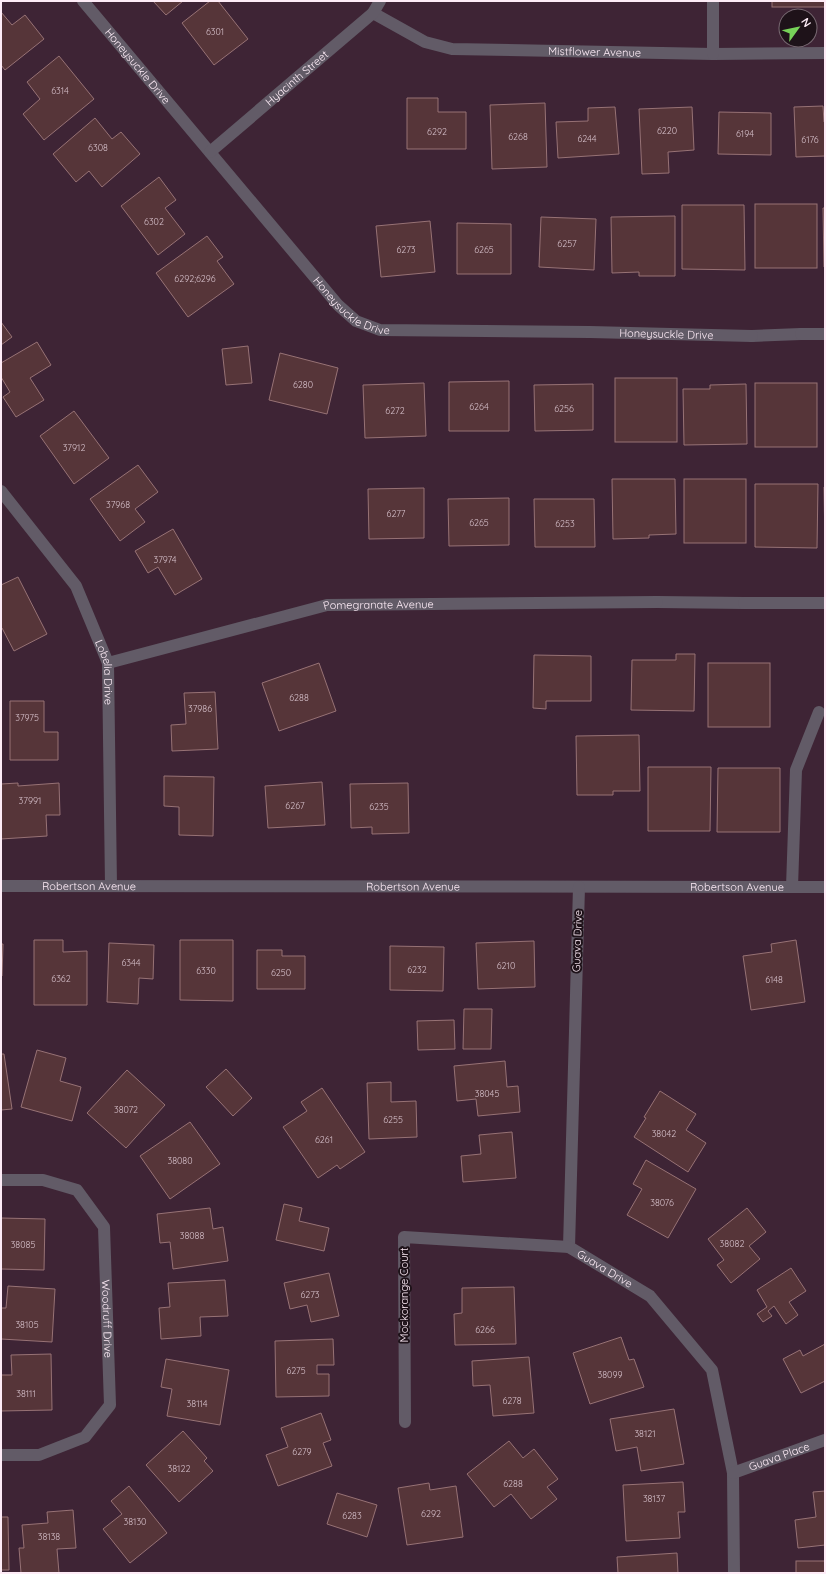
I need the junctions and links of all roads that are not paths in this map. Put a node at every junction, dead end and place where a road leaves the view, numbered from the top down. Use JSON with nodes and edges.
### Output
{"nodes":[{"id":1,"x":83,"y":1,"type":"edge"},
{"id":2,"x":380,"y":1,"type":"edge"},
{"id":3,"x":713,"y":1,"type":"edge"},
{"id":4,"x":373,"y":13,"type":"junction"},
{"id":5,"x":825,"y":53,"type":"edge"},
{"id":6,"x":713,"y":54,"type":"junction"},
{"id":7,"x":210,"y":152,"type":"junction"},
{"id":8,"x":825,"y":334,"type":"edge"},
{"id":9,"x":1,"y":491,"type":"edge"},
{"id":10,"x":825,"y":603,"type":"edge"},
{"id":11,"x":108,"y":663,"type":"junction"},
{"id":12,"x":819,"y":712,"type":"dead end"},
{"id":13,"x":1,"y":886,"type":"edge"},
{"id":14,"x":111,"y":886,"type":"junction"},
{"id":15,"x":579,"y":887,"type":"junction"},
{"id":16,"x":792,"y":887,"type":"junction"},
{"id":17,"x":825,"y":887,"type":"edge"},
{"id":18,"x":1,"y":1180,"type":"edge"},
{"id":19,"x":569,"y":1247,"type":"junction"},
{"id":20,"x":405,"y":1422,"type":"dead end"},
{"id":21,"x":825,"y":1440,"type":"edge"},
{"id":22,"x":1,"y":1455,"type":"edge"},
{"id":23,"x":734,"y":1473,"type":"junction"},
{"id":24,"x":734,"y":1573,"type":"edge"}],
"edges":[{"from":1,"to":7,"type":"street","name":"Honeysuckle Drive"},
{"from":2,"to":4,"type":"street","name":"Hyacinth Street"},
{"from":3,"to":6,"type":"street"},
{"from":4,"to":6,"type":"street","name":"Mistflower Avenue"},
{"from":4,"to":7,"type":"street","name":"Hyacinth Street"},
{"from":5,"to":6,"type":"street","name":"Mistflower Avenue"},
{"from":7,"to":8,"type":"street","name":"Honeysuckle Drive"},
{"from":9,"to":11,"type":"street","name":"Lobelia Drive"},
{"from":10,"to":11,"type":"street","name":"Pomegranate Avenue"},
{"from":11,"to":14,"type":"street","name":"Lobelia Drive"},
{"from":12,"to":16,"type":"street"},
{"from":13,"to":14,"type":"street","name":"Robertson Avenue"},
{"from":14,"to":15,"type":"street","name":"Robertson Avenue"},
{"from":15,"to":16,"type":"street","name":"Robertson Avenue"},
{"from":15,"to":19,"type":"street","name":"Guava Drive"},
{"from":16,"to":17,"type":"street","name":"Robertson Avenue"},
{"from":18,"to":22,"type":"street","name":"Woodruff Drive"},
{"from":19,"to":20,"type":"street","name":"Mockorange Court"},
{"from":19,"to":23,"type":"street","name":"Guava Drive"},
{"from":21,"to":23,"type":"street","name":"Guava Place"},
{"from":23,"to":24,"type":"street","name":"Guava Drive"}]}
